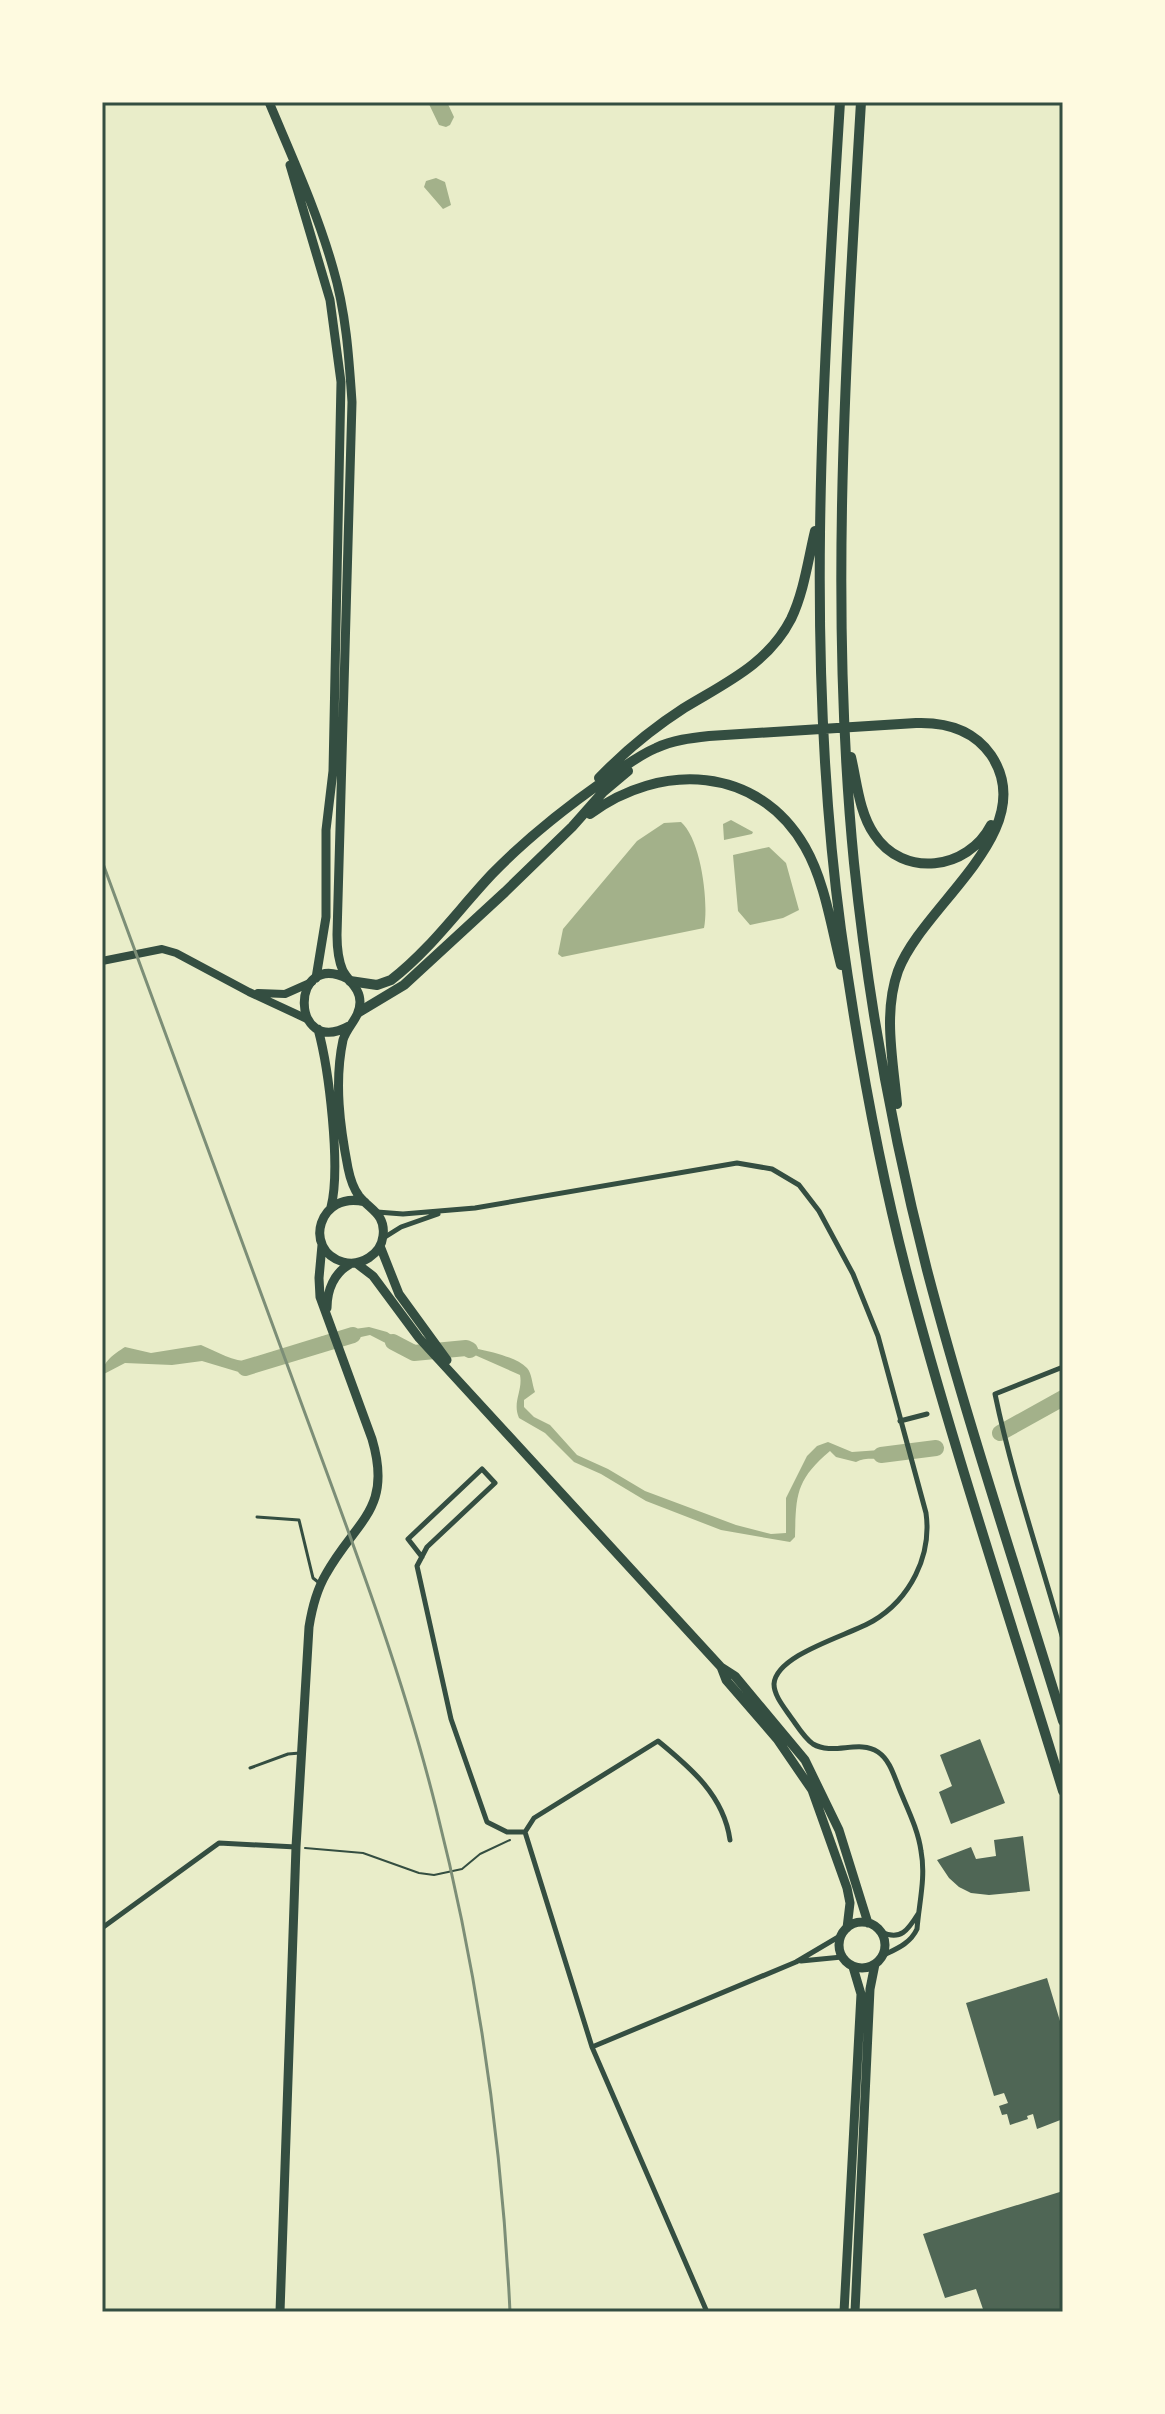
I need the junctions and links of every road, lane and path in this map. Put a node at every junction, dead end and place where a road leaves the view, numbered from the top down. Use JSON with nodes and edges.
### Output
{"nodes":[{"id":1,"x":269,"y":102,"type":"edge"},
{"id":2,"x":840,"y":102,"type":"edge"},
{"id":3,"x":861,"y":102,"type":"edge"},
{"id":4,"x":278,"y":124,"type":"junction"},
{"id":5,"x":341,"y":420,"type":"junction"},
{"id":6,"x":352,"y":420,"type":"junction"},
{"id":7,"x":819,"y":511,"type":"junction"},
{"id":8,"x":843,"y":724,"type":"junction"},
{"id":9,"x":872,"y":728,"type":"junction"},
{"id":10,"x":800,"y":733,"type":"junction"},
{"id":11,"x":585,"y":795,"type":"junction"},
{"id":12,"x":572,"y":827,"type":"junction"},
{"id":13,"x":102,"y":961,"type":"edge"},
{"id":14,"x":314,"y":980,"type":"junction"},
{"id":15,"x":349,"y":980,"type":"junction"},
{"id":16,"x":249,"y":992,"type":"junction"},
{"id":17,"x":359,"y":1012,"type":"junction"},
{"id":18,"x":307,"y":1019,"type":"junction"},
{"id":19,"x":855,"y":1019,"type":"junction"},
{"id":20,"x":349,"y":1026,"type":"junction"},
{"id":21,"x":318,"y":1029,"type":"junction"},
{"id":22,"x":902,"y":1161,"type":"junction"},
{"id":23,"x":365,"y":1202,"type":"junction"},
{"id":24,"x":331,"y":1207,"type":"junction"},
{"id":25,"x":377,"y":1212,"type":"junction"},
{"id":26,"x":442,"y":1212,"type":"junction"},
{"id":27,"x":322,"y":1242,"type":"junction"},
{"id":28,"x":382,"y":1243,"type":"junction"},
{"id":29,"x":353,"y":1263,"type":"junction"},
{"id":30,"x":328,"y":1322,"type":"junction"},
{"id":31,"x":447,"y":1364,"type":"junction"},
{"id":32,"x":1063,"y":1367,"type":"edge"},
{"id":33,"x":927,"y":1414,"type":"dead end"},
{"id":34,"x":900,"y":1421,"type":"junction"},
{"id":35,"x":257,"y":1517,"type":"dead end"},
{"id":36,"x":422,"y":1557,"type":"junction"},
{"id":37,"x":321,"y":1585,"type":"junction"},
{"id":38,"x":1063,"y":1639,"type":"edge"},
{"id":39,"x":721,"y":1667,"type":"junction"},
{"id":40,"x":1063,"y":1721,"type":"edge"},
{"id":41,"x":301,"y":1753,"type":"junction"},
{"id":42,"x":250,"y":1768,"type":"dead end"},
{"id":43,"x":1063,"y":1791,"type":"edge"},
{"id":44,"x":525,"y":1832,"type":"junction"},
{"id":45,"x":730,"y":1840,"type":"dead end"},
{"id":46,"x":296,"y":1847,"type":"junction"},
{"id":47,"x":918,"y":1914,"type":"junction"},
{"id":48,"x":868,"y":1923,"type":"junction"},
{"id":49,"x":102,"y":1928,"type":"edge"},
{"id":50,"x":847,"y":1928,"type":"junction"},
{"id":51,"x":881,"y":1932,"type":"junction"},
{"id":52,"x":840,"y":1936,"type":"junction"},
{"id":53,"x":842,"y":1957,"type":"junction"},
{"id":54,"x":879,"y":1960,"type":"junction"},
{"id":55,"x":796,"y":1962,"type":"junction"},
{"id":56,"x":853,"y":1967,"type":"junction"},
{"id":57,"x":592,"y":2047,"type":"junction"},
{"id":58,"x":280,"y":2312,"type":"edge"},
{"id":59,"x":707,"y":2312,"type":"edge"},
{"id":60,"x":844,"y":2312,"type":"edge"},
{"id":61,"x":855,"y":2312,"type":"edge"}],
"edges":[{"from":1,"to":4,"type":"main road"},
{"from":2,"to":7,"type":"highway"},
{"from":3,"to":8,"type":"highway"},
{"from":4,"to":5,"type":"main road"},
{"from":4,"to":6,"type":"main road"},
{"from":5,"to":6,"type":"main road"},
{"from":5,"to":14,"type":"main road"},
{"from":6,"to":15,"type":"main road"},
{"from":7,"to":11,"type":"highway"},
{"from":7,"to":19,"type":"highway"},
{"from":8,"to":9,"type":"highway"},
{"from":8,"to":22,"type":"highway"},
{"from":9,"to":10,"type":"highway"},
{"from":9,"to":22,"type":"highway"},
{"from":10,"to":11,"type":"highway"},
{"from":10,"to":12,"type":"highway"},
{"from":11,"to":15,"type":"highway"},
{"from":12,"to":17,"type":"highway"},
{"from":12,"to":19,"type":"highway"},
{"from":13,"to":16,"type":"main road"},
{"from":14,"to":15,"type":"main road"},
{"from":14,"to":16,"type":"main road"},
{"from":14,"to":18,"type":"main road"},
{"from":15,"to":17,"type":"main road"},
{"from":16,"to":18,"type":"main road"},
{"from":17,"to":20,"type":"main road"},
{"from":18,"to":21,"type":"main road"},
{"from":19,"to":43,"type":"highway"},
{"from":20,"to":21,"type":"main road"},
{"from":20,"to":23,"type":"main road"},
{"from":21,"to":24,"type":"main road"},
{"from":22,"to":40,"type":"highway"},
{"from":23,"to":24,"type":"main road"},
{"from":23,"to":25,"type":"main road"},
{"from":24,"to":27,"type":"main road"},
{"from":25,"to":26,"type":"street"},
{"from":25,"to":28,"type":"main road"},
{"from":26,"to":28,"type":"street"},
{"from":26,"to":34,"type":"street"},
{"from":27,"to":29,"type":"main road"},
{"from":27,"to":30,"type":"main road"},
{"from":28,"to":29,"type":"main road"},
{"from":28,"to":31,"type":"main road"},
{"from":29,"to":30,"type":"main road"},
{"from":29,"to":31,"type":"main road"},
{"from":30,"to":37,"type":"main road"},
{"from":31,"to":39,"type":"main road"},
{"from":32,"to":38,"type":"street"},
{"from":33,"to":34,"type":"street"},
{"from":34,"to":47,"type":"street"},
{"from":35,"to":37,"type":"lane"},
{"from":36,"to":36,"type":"street"},
{"from":36,"to":44,"type":"street"},
{"from":37,"to":41,"type":"main road"},
{"from":39,"to":48,"type":"main road"},
{"from":39,"to":50,"type":"main road"},
{"from":41,"to":42,"type":"lane"},
{"from":41,"to":46,"type":"main road"},
{"from":44,"to":45,"type":"street"},
{"from":44,"to":46,"type":"path"},
{"from":44,"to":57,"type":"street"},
{"from":46,"to":49,"type":"street"},
{"from":46,"to":58,"type":"main road"},
{"from":47,"to":51,"type":"street"},
{"from":47,"to":54,"type":"street"},
{"from":48,"to":50,"type":"main road"},
{"from":48,"to":51,"type":"main road"},
{"from":50,"to":52,"type":"main road"},
{"from":51,"to":54,"type":"main road"},
{"from":52,"to":53,"type":"main road"},
{"from":52,"to":55,"type":"street"},
{"from":53,"to":55,"type":"street"},
{"from":53,"to":56,"type":"main road"},
{"from":54,"to":56,"type":"main road"},
{"from":54,"to":61,"type":"main road"},
{"from":55,"to":57,"type":"street"},
{"from":56,"to":60,"type":"main road"},
{"from":57,"to":59,"type":"street"}]}
